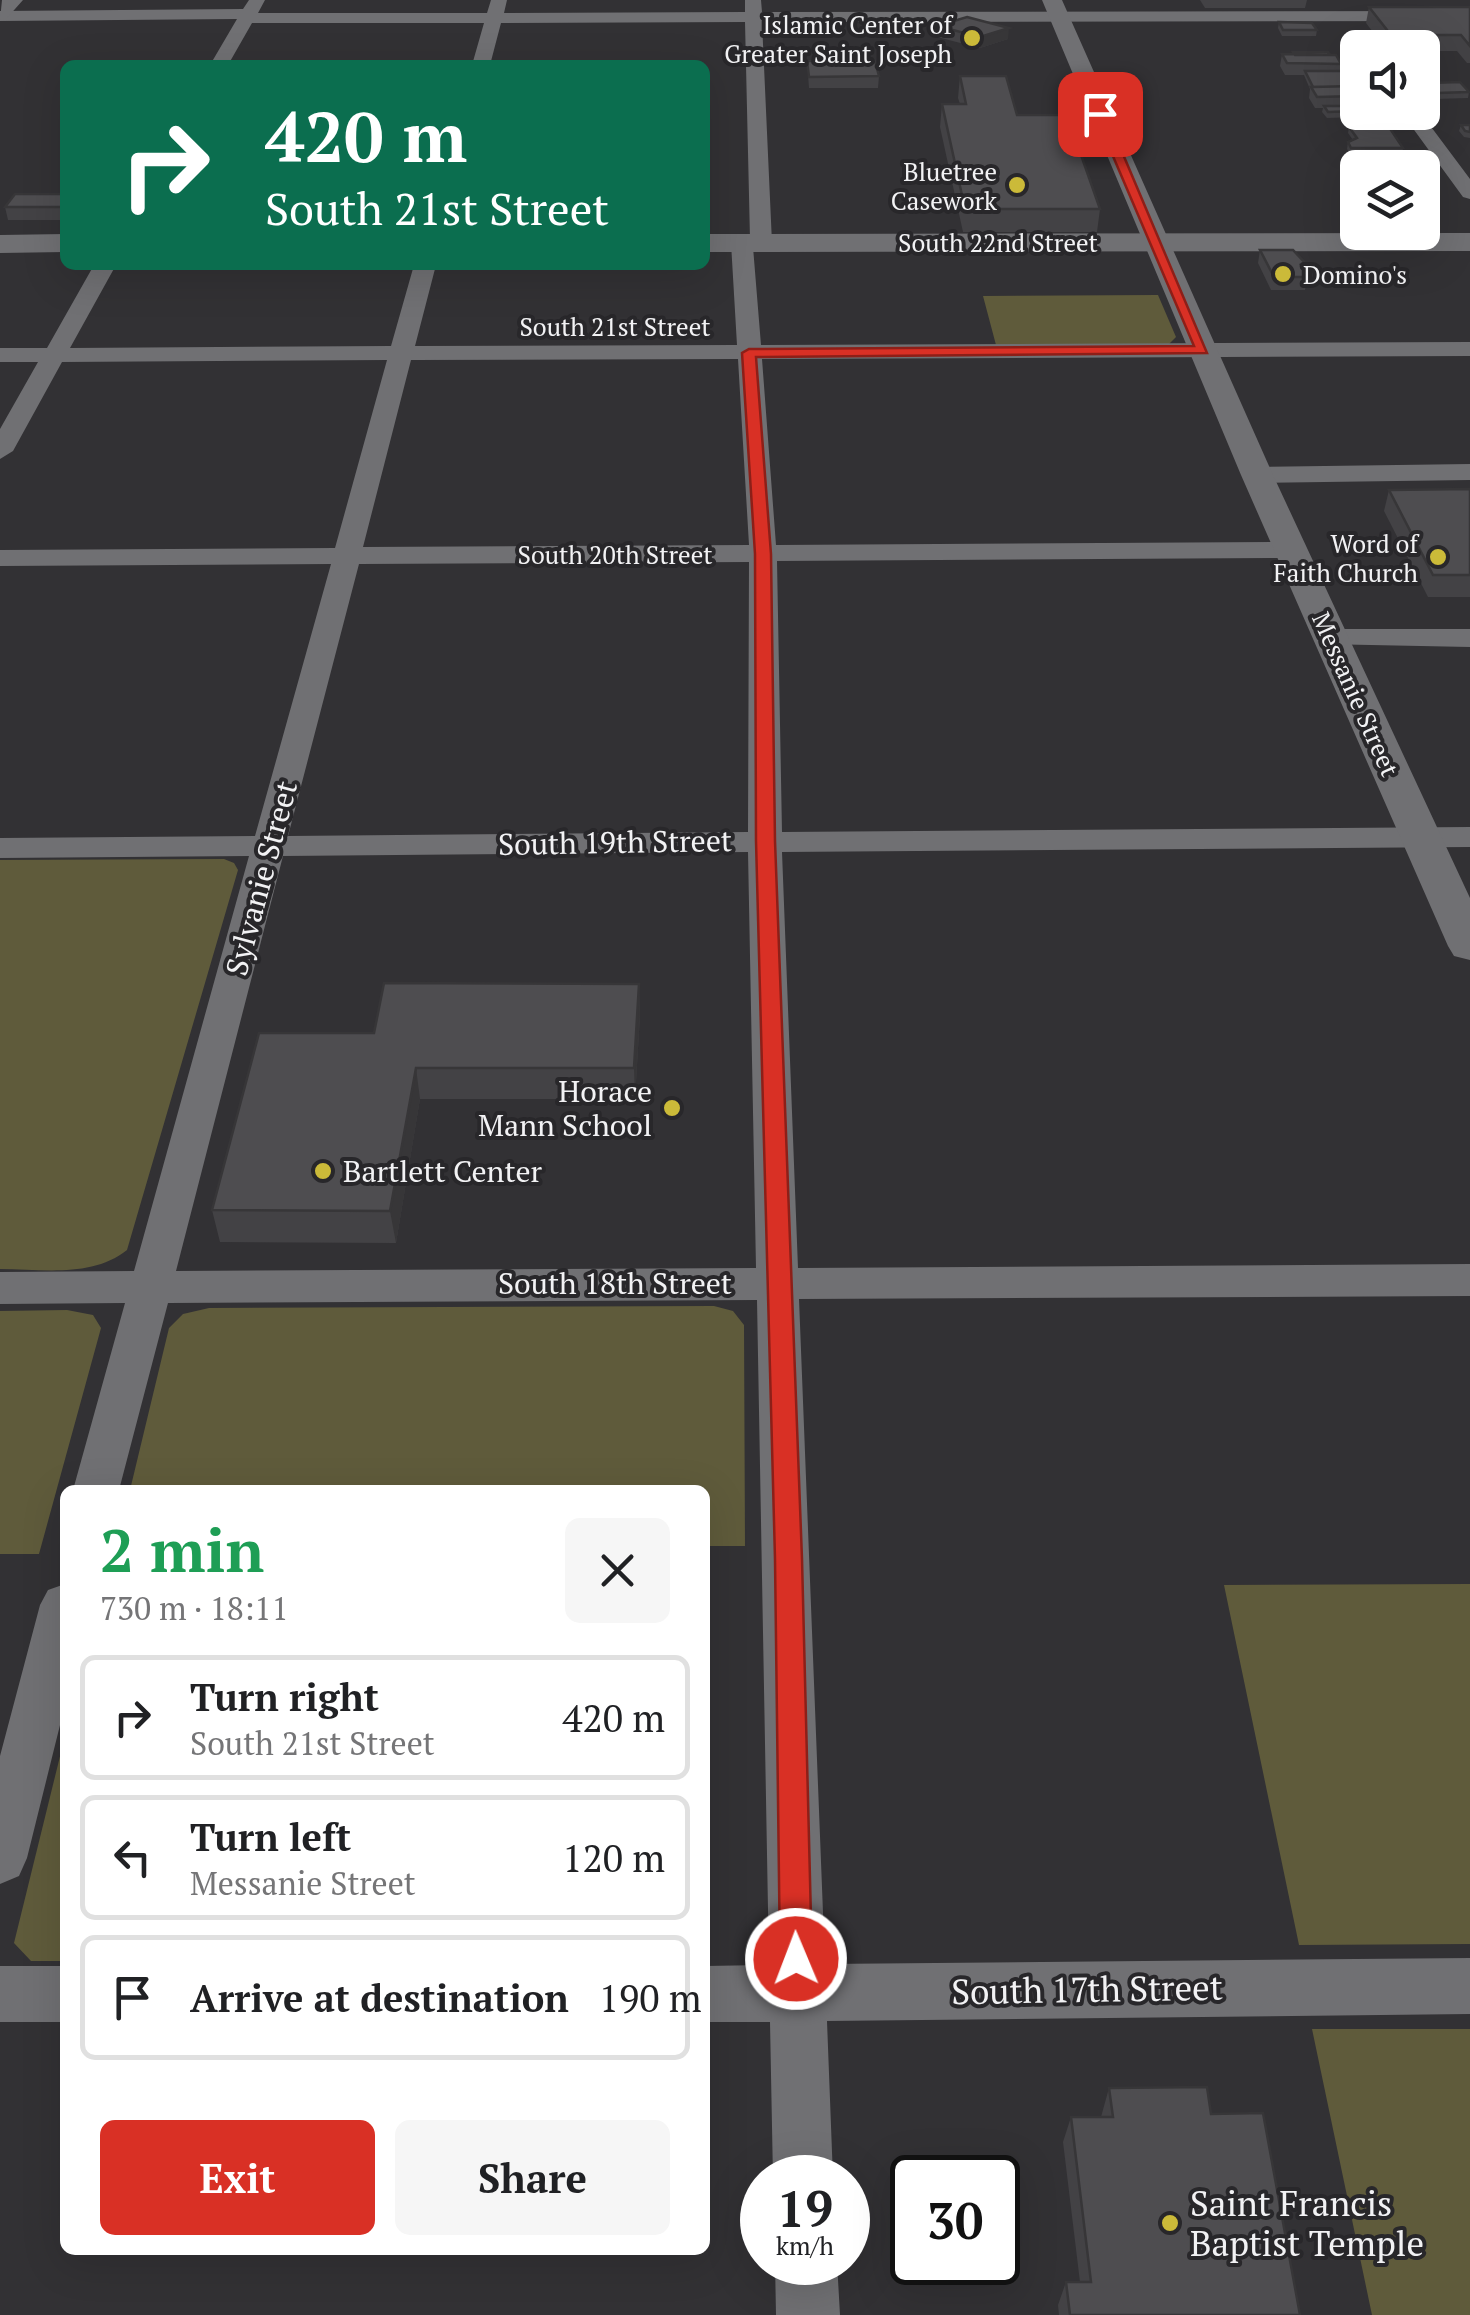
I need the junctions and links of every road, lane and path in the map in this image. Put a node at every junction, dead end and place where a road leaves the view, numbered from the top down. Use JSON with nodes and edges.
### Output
{"nodes":[{"id":1,"x":13,"y":0,"type":"edge"},
{"id":2,"x":497,"y":8,"type":"edge"},
{"id":3,"x":753,"y":8,"type":"edge"},
{"id":4,"x":1055,"y":8,"type":"edge"},
{"id":5,"x":250,"y":11,"type":"edge"},
{"id":6,"x":0,"y":15,"type":"edge"},
{"id":7,"x":1338,"y":16,"type":"junction"},
{"id":8,"x":1470,"y":16,"type":"edge"},
{"id":9,"x":1348,"y":30,"type":"edge"},
{"id":10,"x":222,"y":60,"type":"edge"},
{"id":11,"x":482,"y":60,"type":"edge"},
{"id":12,"x":1423,"y":130,"type":"edge"},
{"id":13,"x":1470,"y":193,"type":"edge"},
{"id":14,"x":1156,"y":242,"type":"junction"},
{"id":15,"x":1470,"y":242,"type":"edge"},
{"id":16,"x":60,"y":243,"type":"edge"},
{"id":17,"x":736,"y":243,"type":"edge"},
{"id":18,"x":0,"y":244,"type":"edge"},
{"id":19,"x":102,"y":270,"type":"edge"},
{"id":20,"x":423,"y":270,"type":"edge"},
{"id":21,"x":1470,"y":349,"type":"edge"},
{"id":22,"x":1202,"y":350,"type":"junction"},
{"id":23,"x":749,"y":353,"type":"junction"},
{"id":24,"x":55,"y":354,"type":"junction"},
{"id":25,"x":401,"y":354,"type":"junction"},
{"id":26,"x":0,"y":355,"type":"edge"},
{"id":27,"x":0,"y":451,"type":"edge"},
{"id":28,"x":1470,"y":472,"type":"edge"},
{"id":29,"x":1257,"y":475,"type":"junction"},
{"id":30,"x":1290,"y":550,"type":"junction"},
{"id":31,"x":763,"y":554,"type":"junction"},
{"id":32,"x":346,"y":556,"type":"junction"},
{"id":33,"x":0,"y":558,"type":"edge"},
{"id":34,"x":1330,"y":638,"type":"junction"},
{"id":35,"x":1470,"y":638,"type":"edge"},
{"id":36,"x":1421,"y":837,"type":"junction"},
{"id":37,"x":1470,"y":837,"type":"edge"},
{"id":38,"x":765,"y":841,"type":"junction"},
{"id":39,"x":270,"y":845,"type":"junction"},
{"id":40,"x":0,"y":848,"type":"edge"},
{"id":41,"x":1470,"y":946,"type":"edge"},
{"id":42,"x":1470,"y":1280,"type":"edge"},
{"id":43,"x":776,"y":1281,"type":"junction"},
{"id":44,"x":152,"y":1287,"type":"junction"},
{"id":45,"x":0,"y":1288,"type":"edge"},
{"id":46,"x":97,"y":1485,"type":"edge"},
{"id":47,"x":60,"y":1624,"type":"edge"},
{"id":48,"x":0,"y":1858,"type":"edge"},
{"id":49,"x":1470,"y":1986,"type":"edge"},
{"id":50,"x":0,"y":1994,"type":"edge"},
{"id":51,"x":60,"y":1994,"type":"edge"},
{"id":52,"x":710,"y":1994,"type":"edge"},
{"id":53,"x":797,"y":1994,"type":"junction"},
{"id":54,"x":802,"y":2155,"type":"edge"},
{"id":55,"x":807,"y":2285,"type":"edge"},
{"id":56,"x":808,"y":2315,"type":"edge"}],
"edges":[{"from":1,"to":6,"type":"street"},
{"from":2,"to":3,"type":"street"},
{"from":2,"to":5,"type":"street"},
{"from":2,"to":11,"type":"street"},
{"from":3,"to":4,"type":"street"},
{"from":3,"to":17,"type":"street"},
{"from":4,"to":7,"type":"street"},
{"from":4,"to":14,"type":"street","name":"Messanie Street"},
{"from":5,"to":6,"type":"street"},
{"from":5,"to":10,"type":"street"},
{"from":7,"to":8,"type":"street"},
{"from":7,"to":9,"type":"street"},
{"from":12,"to":13,"type":"street"},
{"from":14,"to":15,"type":"main road","name":"South 22nd Street"},
{"from":14,"to":17,"type":"main road","name":"South 22nd Street"},
{"from":14,"to":22,"type":"street","name":"Messanie Street"},
{"from":16,"to":18,"type":"main road"},
{"from":17,"to":23,"type":"street"},
{"from":19,"to":24,"type":"street"},
{"from":20,"to":25,"type":"street","name":"Sylvanie Street"},
{"from":21,"to":22,"type":"street","name":"South 21st Street"},
{"from":22,"to":23,"type":"street","name":"South 21st Street"},
{"from":22,"to":29,"type":"street","name":"Messanie Street"},
{"from":23,"to":25,"type":"street","name":"South 21st Street"},
{"from":23,"to":31,"type":"street"},
{"from":24,"to":25,"type":"street","name":"South 21st Street"},
{"from":24,"to":26,"type":"street","name":"South 21st Street"},
{"from":24,"to":27,"type":"street"},
{"from":25,"to":32,"type":"street","name":"Sylvanie Street"},
{"from":28,"to":29,"type":"street"},
{"from":29,"to":30,"type":"street","name":"Messanie Street"},
{"from":30,"to":31,"type":"street","name":"South 20th Street"},
{"from":30,"to":34,"type":"street","name":"Messanie Street"},
{"from":31,"to":32,"type":"street","name":"South 20th Street"},
{"from":31,"to":38,"type":"street"},
{"from":32,"to":33,"type":"street","name":"South 20th Street"},
{"from":32,"to":39,"type":"street","name":"Sylvanie Street"},
{"from":34,"to":35,"type":"street"},
{"from":34,"to":36,"type":"street","name":"Messanie Street"},
{"from":36,"to":37,"type":"street","name":"South 19th Street"},
{"from":36,"to":38,"type":"street","name":"South 19th Street"},
{"from":36,"to":41,"type":"street","name":"Messanie Street"},
{"from":38,"to":39,"type":"street","name":"South 19th Street"},
{"from":38,"to":43,"type":"street"},
{"from":39,"to":40,"type":"street","name":"South 19th Street"},
{"from":39,"to":44,"type":"street","name":"Sylvanie Street"},
{"from":42,"to":43,"type":"street","name":"South 18th Street"},
{"from":43,"to":44,"type":"street","name":"South 18th Street"},
{"from":43,"to":53,"type":"street"},
{"from":44,"to":45,"type":"street","name":"South 18th Street"},
{"from":44,"to":46,"type":"street","name":"Sylvanie Street"},
{"from":47,"to":48,"type":"street"},
{"from":49,"to":53,"type":"street","name":"South 17th Street"},
{"from":50,"to":51,"type":"street"},
{"from":52,"to":53,"type":"street","name":"South 17th Street"},
{"from":53,"to":54,"type":"street"},
{"from":55,"to":56,"type":"street"}]}
